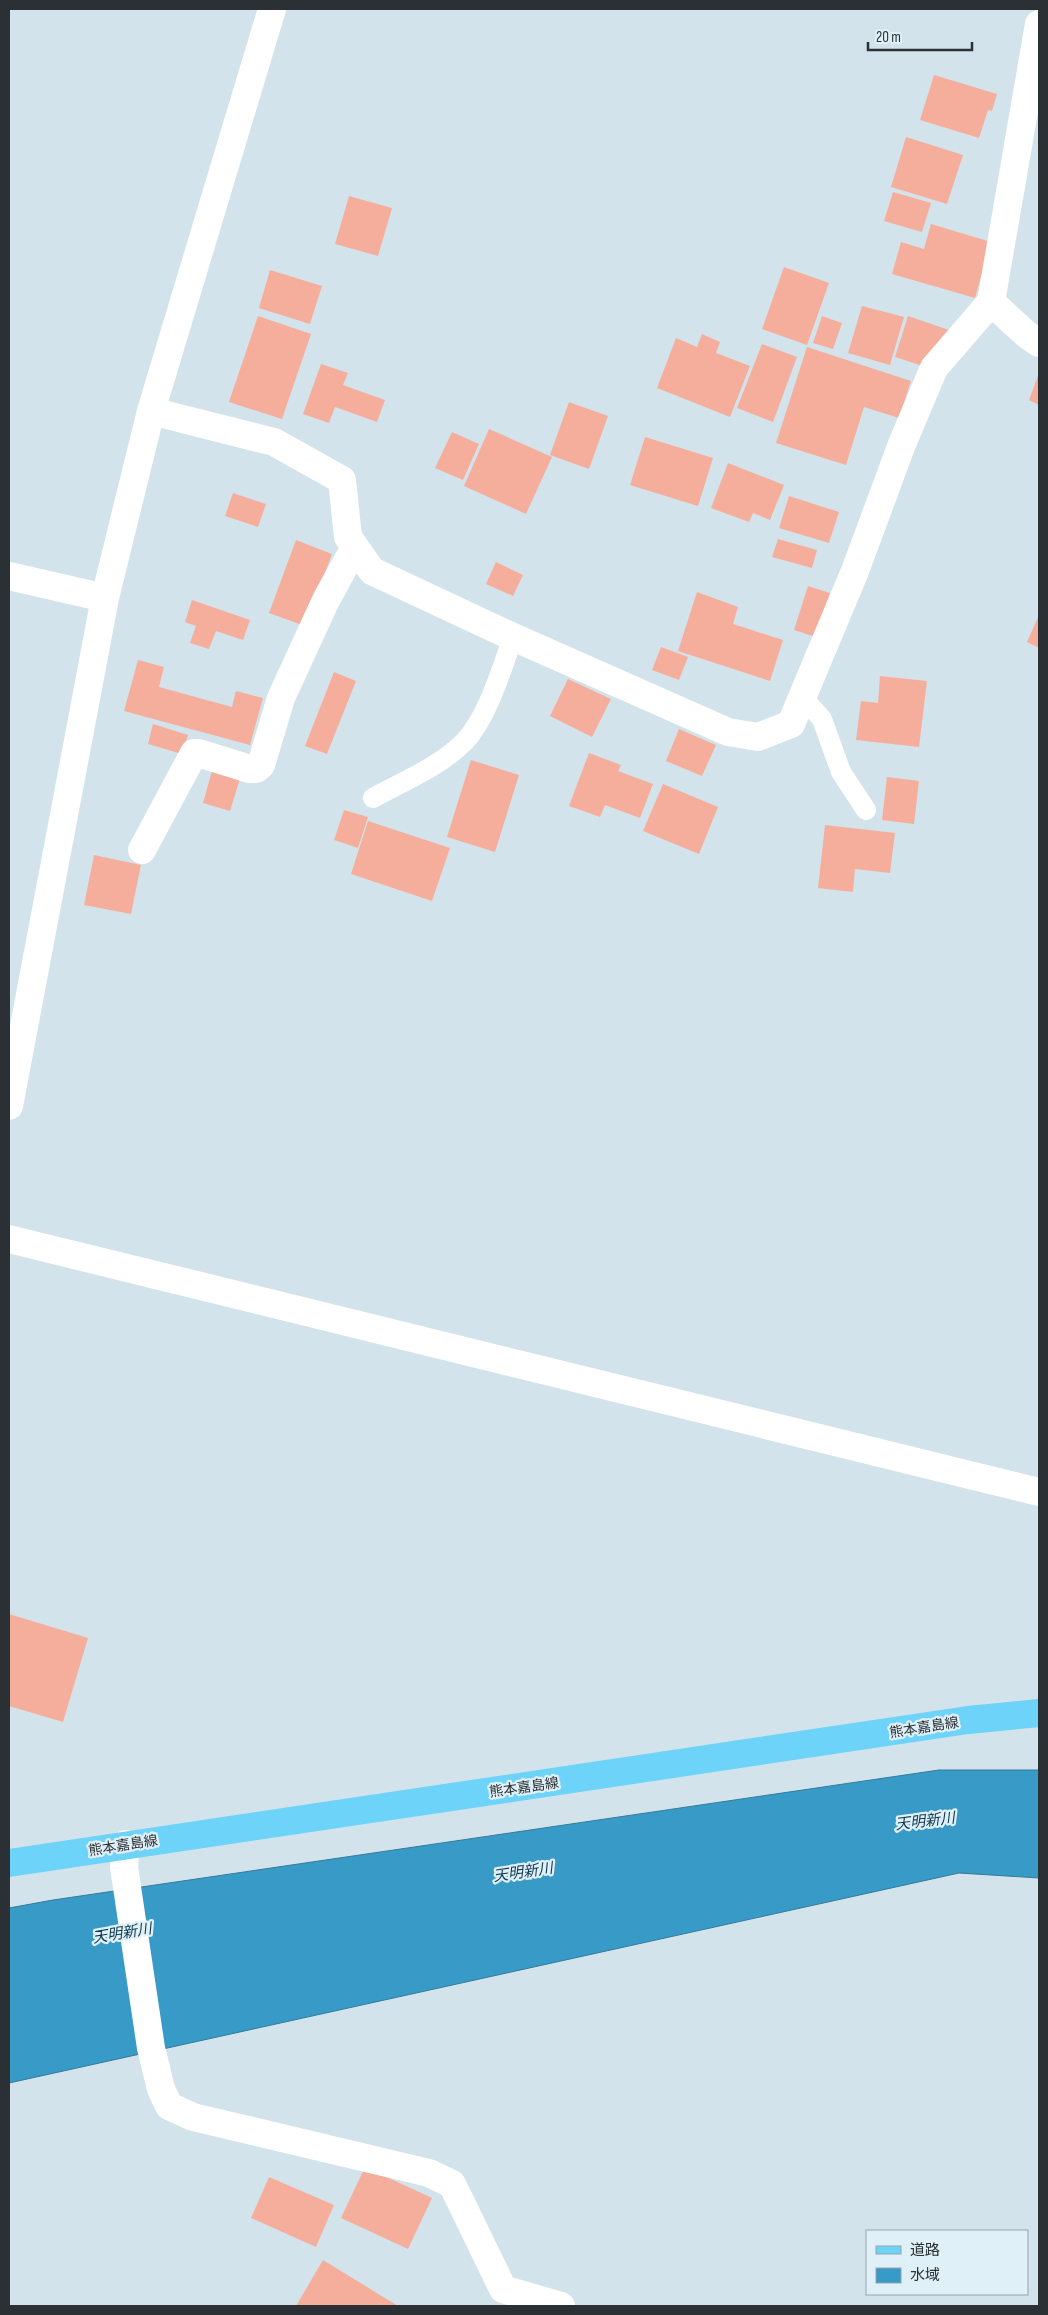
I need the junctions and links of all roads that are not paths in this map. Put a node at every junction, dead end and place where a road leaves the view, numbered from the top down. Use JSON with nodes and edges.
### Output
{"nodes":[{"id":1,"x":272,"y":9,"type":"edge"},
{"id":2,"x":1039,"y":24,"type":"edge"},
{"id":3,"x":991,"y":302,"type":"junction"},
{"id":4,"x":1039,"y":343,"type":"edge"},
{"id":5,"x":151,"y":411,"type":"junction"},
{"id":6,"x":356,"y":547,"type":"junction"},
{"id":7,"x":9,"y":576,"type":"edge"},
{"id":8,"x":105,"y":598,"type":"junction"},
{"id":9,"x":513,"y":637,"type":"junction"},
{"id":10,"x":802,"y":697,"type":"junction"},
{"id":11,"x":372,"y":798,"type":"dead end"},
{"id":12,"x":866,"y":810,"type":"dead end"},
{"id":13,"x":142,"y":850,"type":"dead end"},
{"id":14,"x":9,"y":1106,"type":"edge"},
{"id":15,"x":9,"y":1240,"type":"edge"},
{"id":16,"x":1039,"y":1492,"type":"edge"},
{"id":17,"x":1039,"y":1714,"type":"edge"},
{"id":18,"x":125,"y":1856,"type":"junction"},
{"id":19,"x":9,"y":1862,"type":"edge"},
{"id":20,"x":561,"y":2306,"type":"edge"}],
"edges":[{"from":1,"to":5,"type":"street"},
{"from":2,"to":3,"type":"street"},
{"from":3,"to":4,"type":"street"},
{"from":3,"to":10,"type":"street"},
{"from":5,"to":6,"type":"street"},
{"from":5,"to":8,"type":"street"},
{"from":6,"to":9,"type":"street"},
{"from":6,"to":13,"type":"street"},
{"from":7,"to":8,"type":"street"},
{"from":8,"to":14,"type":"street"},
{"from":9,"to":10,"type":"street"},
{"from":9,"to":11,"type":"lane"},
{"from":10,"to":12,"type":"lane"},
{"from":15,"to":16,"type":"street"},
{"from":17,"to":18,"type":"main road","name":"熊本嘉島線"},
{"from":18,"to":19,"type":"main road","name":"熊本嘉島線"},
{"from":18,"to":20,"type":"street"}]}
